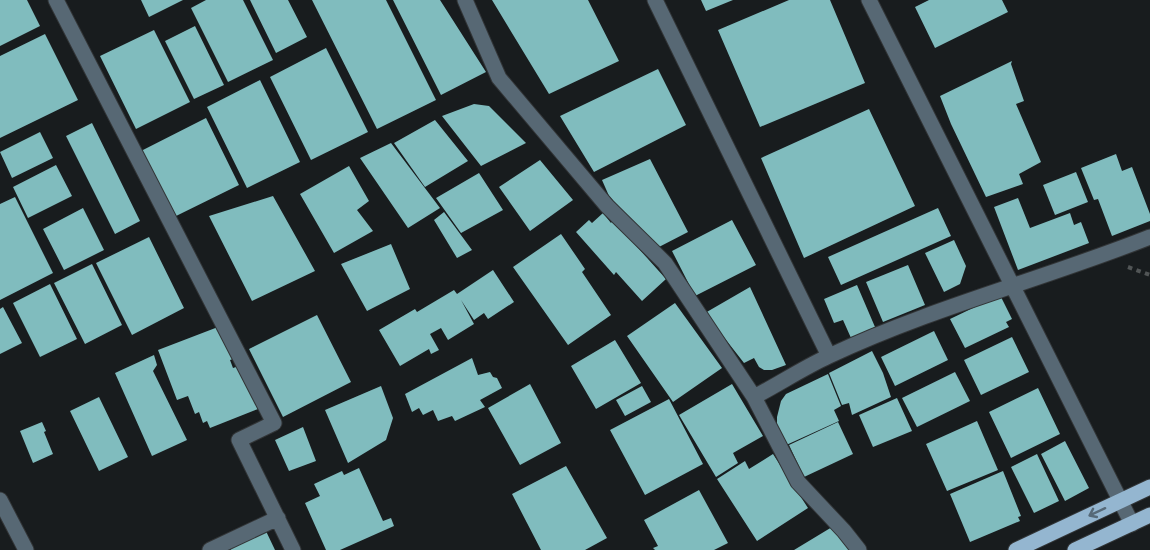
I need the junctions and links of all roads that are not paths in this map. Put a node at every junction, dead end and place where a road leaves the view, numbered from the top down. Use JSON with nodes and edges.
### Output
{"nodes":[{"id":1,"x":56,"y":0,"type":"edge"},
{"id":2,"x":465,"y":0,"type":"edge"},
{"id":3,"x":655,"y":0,"type":"edge"},
{"id":4,"x":869,"y":0,"type":"edge"},
{"id":5,"x":1150,"y":237,"type":"edge"},
{"id":6,"x":1014,"y":286,"type":"junction"},
{"id":7,"x":829,"y":356,"type":"junction"},
{"id":8,"x":754,"y":398,"type":"junction"},
{"id":9,"x":1150,"y":487,"type":"edge"},
{"id":10,"x":0,"y":500,"type":"edge"},
{"id":11,"x":1121,"y":500,"type":"junction"},
{"id":12,"x":1150,"y":515,"type":"edge"},
{"id":13,"x":278,"y":518,"type":"junction"},
{"id":14,"x":1132,"y":524,"type":"junction"},
{"id":15,"x":26,"y":550,"type":"edge"},
{"id":16,"x":210,"y":550,"type":"edge"},
{"id":17,"x":293,"y":550,"type":"edge"},
{"id":18,"x":859,"y":550,"type":"edge"},
{"id":19,"x":1016,"y":550,"type":"edge"},
{"id":20,"x":1075,"y":550,"type":"edge"}],
"edges":[{"from":1,"to":13,"type":"street"},
{"from":2,"to":8,"type":"street"},
{"from":3,"to":7,"type":"street"},
{"from":4,"to":6,"type":"street"},
{"from":5,"to":6,"type":"street"},
{"from":6,"to":7,"type":"street"},
{"from":6,"to":11,"type":"street"},
{"from":7,"to":8,"type":"street"},
{"from":8,"to":18,"type":"street"},
{"from":9,"to":11,"type":"main road"},
{"from":10,"to":15,"type":"street"},
{"from":11,"to":14,"type":"street"},
{"from":11,"to":19,"type":"main road","one_way":true},
{"from":12,"to":14,"type":"main road"},
{"from":13,"to":16,"type":"street"},
{"from":13,"to":17,"type":"street"},
{"from":14,"to":20,"type":"main road"}]}
